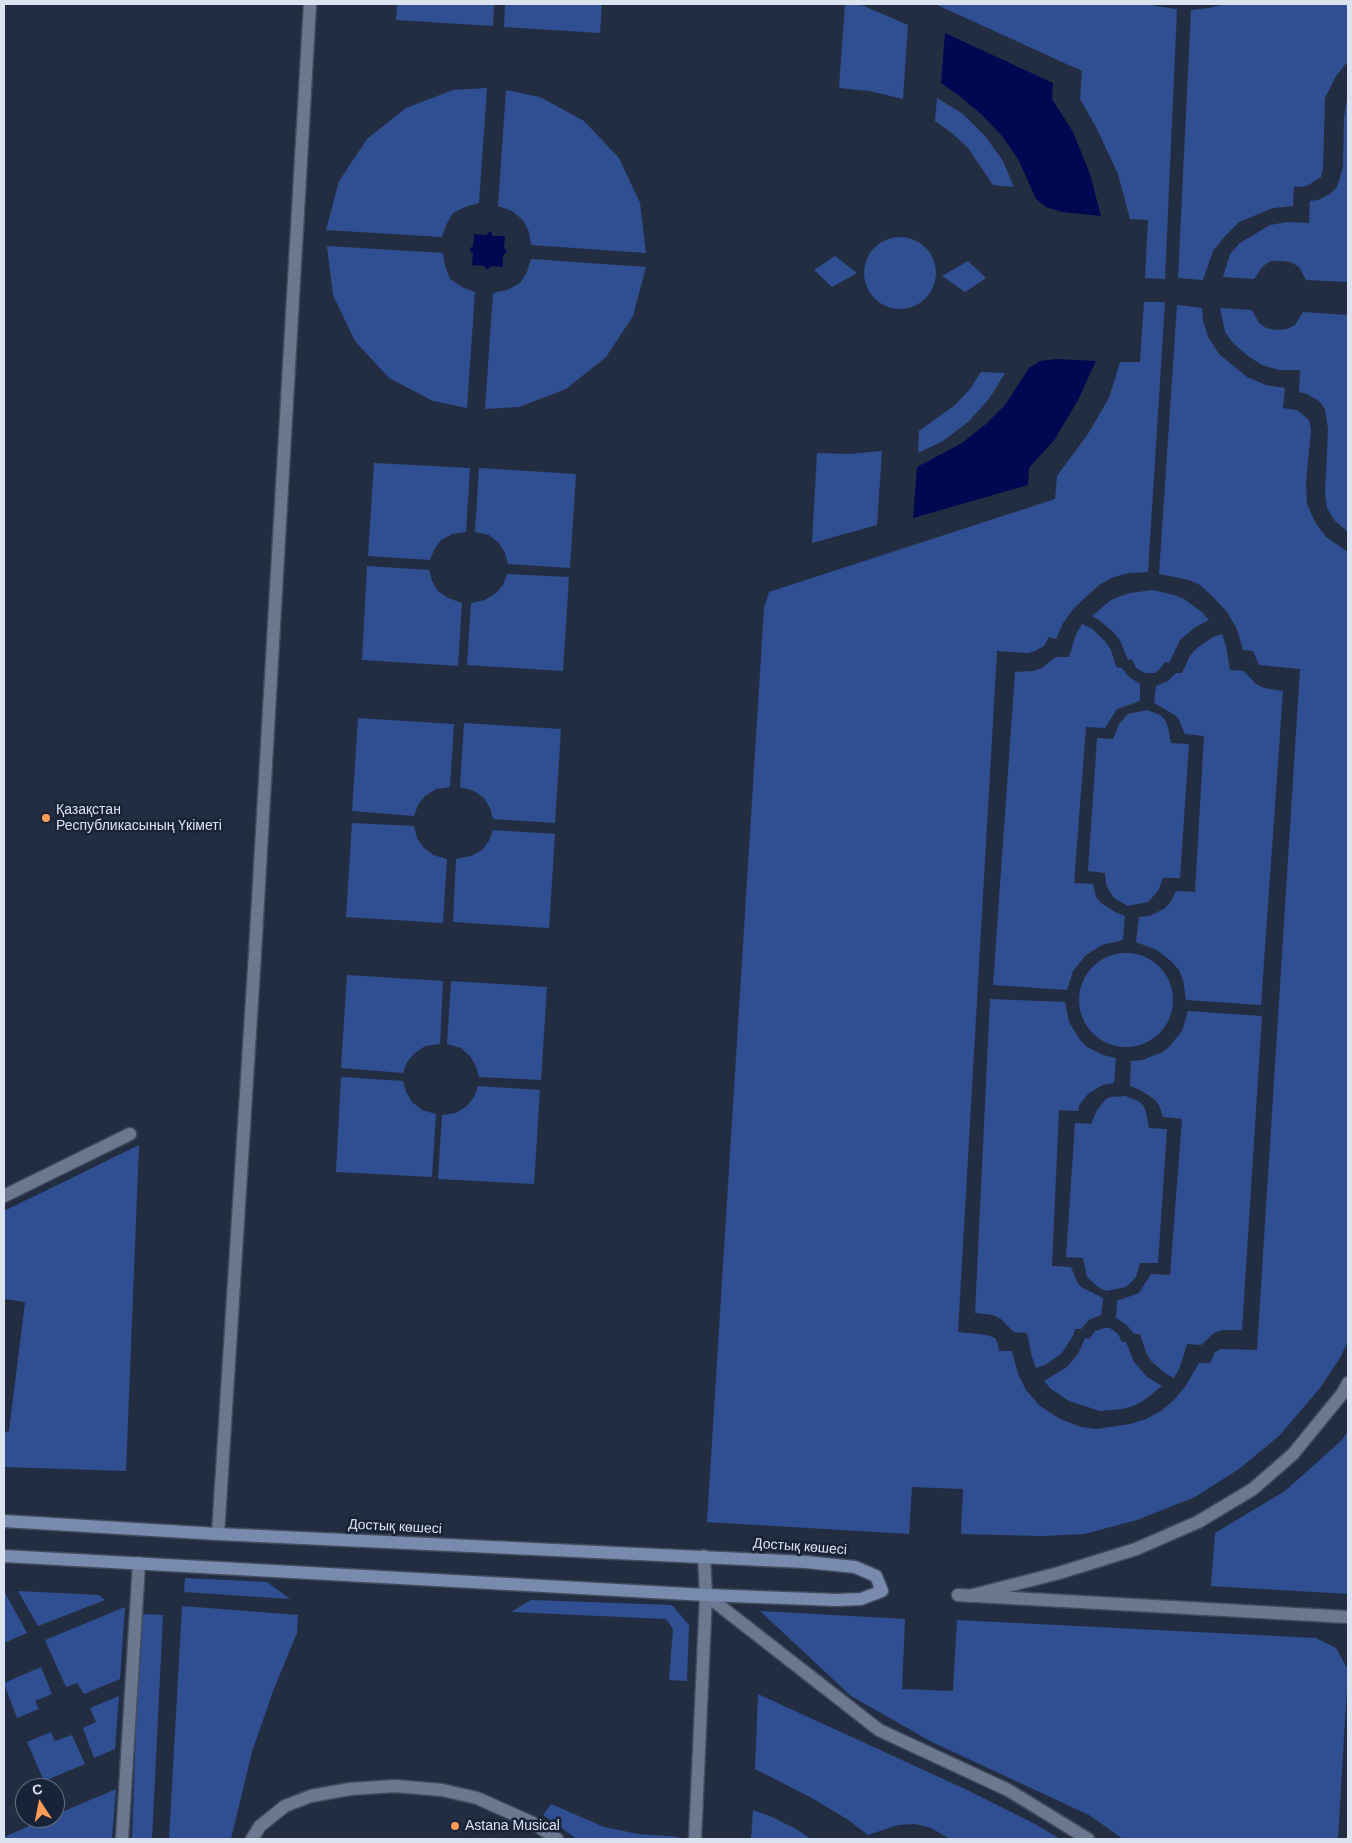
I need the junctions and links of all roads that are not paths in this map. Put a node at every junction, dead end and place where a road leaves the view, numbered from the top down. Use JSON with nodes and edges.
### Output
{"nodes":[{"id":1,"x":310,"y":4,"type":"edge"},
{"id":2,"x":130,"y":1134,"type":"dead end"},
{"id":3,"x":4,"y":1196,"type":"edge"},
{"id":4,"x":1348,"y":1383,"type":"edge"},
{"id":5,"x":4,"y":1521,"type":"edge"},
{"id":6,"x":218,"y":1534,"type":"junction"},
{"id":7,"x":4,"y":1556,"type":"edge"},
{"id":8,"x":704,"y":1556,"type":"junction"},
{"id":9,"x":139,"y":1563,"type":"junction"},
{"id":10,"x":706,"y":1595,"type":"junction"},
{"id":11,"x":1348,"y":1617,"type":"edge"},
{"id":12,"x":122,"y":1839,"type":"edge"},
{"id":13,"x":252,"y":1839,"type":"edge"},
{"id":14,"x":557,"y":1839,"type":"edge"},
{"id":15,"x":695,"y":1839,"type":"edge"},
{"id":16,"x":1088,"y":1839,"type":"edge"}],
"edges":[{"from":1,"to":6,"type":"lane"},
{"from":2,"to":3,"type":"lane"},
{"from":4,"to":11,"type":"lane"},
{"from":5,"to":6,"type":"street","name":"Достық көшесі"},
{"from":6,"to":8,"type":"street","name":"Достық көшесі"},
{"from":7,"to":9,"type":"street","name":"Достық көшесі"},
{"from":8,"to":10,"type":"lane"},
{"from":8,"to":10,"type":"street","name":"Достық көшесі"},
{"from":9,"to":10,"type":"street","name":"Достық көшесі"},
{"from":9,"to":12,"type":"lane"},
{"from":10,"to":15,"type":"lane"},
{"from":10,"to":16,"type":"lane"},
{"from":13,"to":14,"type":"lane"}]}
